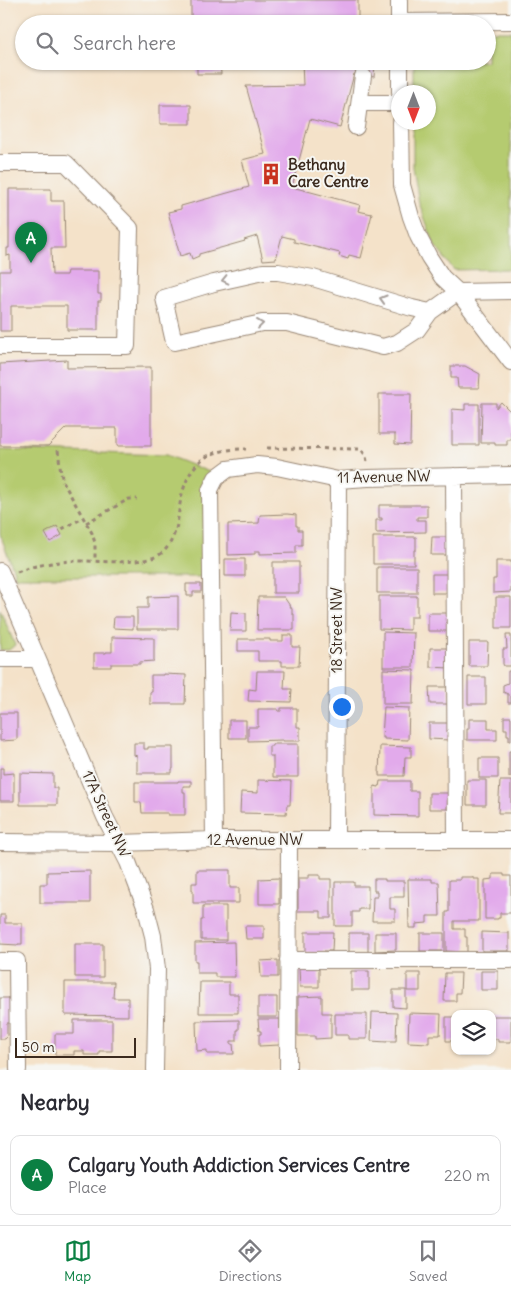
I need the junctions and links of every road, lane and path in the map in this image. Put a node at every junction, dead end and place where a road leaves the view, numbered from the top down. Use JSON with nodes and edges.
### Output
{"nodes":[{"id":1,"x":399,"y":0,"type":"edge"},
{"id":2,"x":399,"y":15,"type":"edge"},
{"id":3,"x":496,"y":21,"type":"edge"},
{"id":4,"x":511,"y":21,"type":"edge"},
{"id":5,"x":364,"y":70,"type":"edge"},
{"id":6,"x":400,"y":70,"type":"edge"},
{"id":7,"x":400,"y":85,"type":"edge"},
{"id":8,"x":360,"y":103,"type":"junction"},
{"id":9,"x":391,"y":103,"type":"edge"},
{"id":10,"x":356,"y":127,"type":"dead end"},
{"id":11,"x":401,"y":130,"type":"edge"},
{"id":12,"x":0,"y":164,"type":"edge"},
{"id":13,"x":511,"y":291,"type":"edge"},
{"id":14,"x":458,"y":292,"type":"junction"},
{"id":15,"x":430,"y":312,"type":"junction"},
{"id":16,"x":0,"y":346,"type":"edge"},
{"id":17,"x":511,"y":362,"type":"edge"},
{"id":18,"x":58,"y":450,"type":"dead end"},
{"id":19,"x":511,"y":475,"type":"edge"},
{"id":20,"x":454,"y":476,"type":"junction"},
{"id":21,"x":338,"y":480,"type":"junction"},
{"id":22,"x":136,"y":499,"type":"dead end"},
{"id":23,"x":83,"y":518,"type":"junction"},
{"id":24,"x":86,"y":523,"type":"junction"},
{"id":25,"x":62,"y":528,"type":"dead end"},
{"id":26,"x":95,"y":561,"type":"dead end"},
{"id":27,"x":0,"y":571,"type":"edge"},
{"id":28,"x":0,"y":658,"type":"edge"},
{"id":29,"x":36,"y":659,"type":"junction"},
{"id":30,"x":336,"y":839,"type":"junction"},
{"id":31,"x":214,"y":840,"type":"junction"},
{"id":32,"x":288,"y":840,"type":"junction"},
{"id":33,"x":456,"y":840,"type":"junction"},
{"id":34,"x":511,"y":840,"type":"edge"},
{"id":35,"x":0,"y":842,"type":"edge"},
{"id":36,"x":118,"y":843,"type":"junction"},
{"id":37,"x":0,"y":960,"type":"edge"},
{"id":38,"x":288,"y":960,"type":"junction"},
{"id":39,"x":511,"y":960,"type":"edge"},
{"id":40,"x":18,"y":1070,"type":"edge"},
{"id":41,"x":155,"y":1070,"type":"edge"},
{"id":42,"x":288,"y":1070,"type":"edge"}],
"edges":[{"from":1,"to":2,"type":"street"},
{"from":3,"to":4,"type":"street"},
{"from":5,"to":8,"type":"street"},
{"from":6,"to":7,"type":"street"},
{"from":8,"to":9,"type":"street"},
{"from":8,"to":10,"type":"street"},
{"from":11,"to":14,"type":"street"},
{"from":12,"to":16,"type":"street"},
{"from":13,"to":14,"type":"street"},
{"from":14,"to":15,"type":"street"},
{"from":14,"to":17,"type":"street"},
{"from":15,"to":15,"type":"street","one_way":true},
{"from":18,"to":23,"type":"path"},
{"from":19,"to":20,"type":"street","name":"11 Avenue NW"},
{"from":20,"to":21,"type":"street","name":"11 Avenue NW"},
{"from":20,"to":33,"type":"street"},
{"from":21,"to":30,"type":"street","name":"18 Street NW"},
{"from":21,"to":31,"type":"street","name":"11 Avenue NW"},
{"from":22,"to":24,"type":"path"},
{"from":23,"to":24,"type":"path"},
{"from":23,"to":25,"type":"path"},
{"from":24,"to":26,"type":"path"},
{"from":27,"to":29,"type":"street","name":"17A Street NW"},
{"from":28,"to":29,"type":"street"},
{"from":29,"to":36,"type":"street","name":"17A Street NW"},
{"from":30,"to":32,"type":"street","name":"12 Avenue NW"},
{"from":30,"to":33,"type":"street","name":"12 Avenue NW"},
{"from":31,"to":32,"type":"street","name":"12 Avenue NW"},
{"from":31,"to":36,"type":"street","name":"12 Avenue NW"},
{"from":32,"to":38,"type":"street"},
{"from":33,"to":34,"type":"street","name":"12 Avenue NW"},
{"from":35,"to":36,"type":"street","name":"12 Avenue NW"},
{"from":36,"to":41,"type":"street","name":"17A Street NW"},
{"from":37,"to":40,"type":"street"},
{"from":38,"to":39,"type":"street"},
{"from":38,"to":42,"type":"street"}]}
